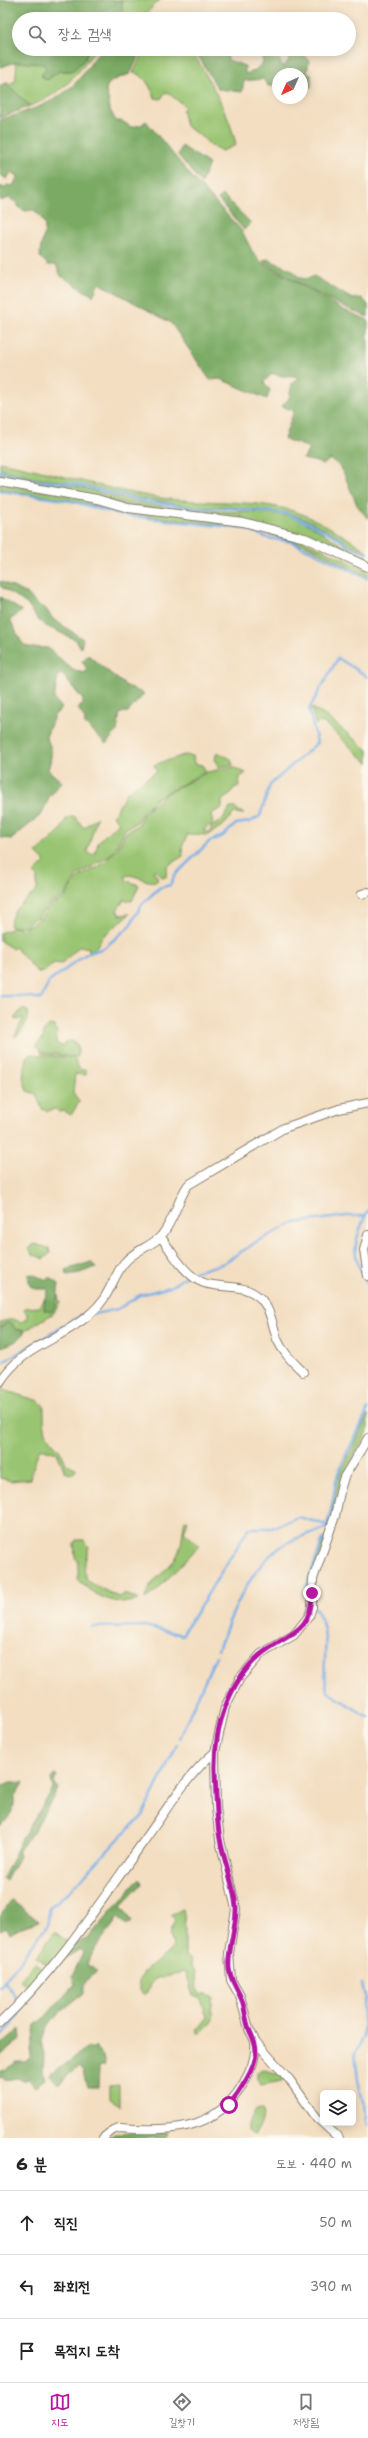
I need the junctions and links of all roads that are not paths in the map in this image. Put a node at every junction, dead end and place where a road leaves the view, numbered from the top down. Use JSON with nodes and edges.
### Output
{"nodes":[{"id":1,"x":0,"y":482,"type":"edge"},
{"id":2,"x":368,"y":568,"type":"edge"},
{"id":3,"x":368,"y":1103,"type":"edge"},
{"id":4,"x":368,"y":1234,"type":"edge"},
{"id":5,"x":161,"y":1237,"type":"junction"},
{"id":6,"x":368,"y":1276,"type":"edge"},
{"id":7,"x":303,"y":1372,"type":"dead end"},
{"id":8,"x":0,"y":1382,"type":"edge"},
{"id":9,"x":368,"y":1438,"type":"edge"},
{"id":10,"x":215,"y":1752,"type":"junction"},
{"id":11,"x":0,"y":2023,"type":"edge"},
{"id":12,"x":255,"y":2041,"type":"junction"},
{"id":13,"x":103,"y":2138,"type":"edge"},
{"id":14,"x":339,"y":2138,"type":"edge"}],
"edges":[{"from":1,"to":2,"type":"street"},
{"from":3,"to":5,"type":"street"},
{"from":4,"to":6,"type":"street"},
{"from":5,"to":7,"type":"street"},
{"from":5,"to":8,"type":"street"},
{"from":9,"to":10,"type":"street"},
{"from":10,"to":11,"type":"street"},
{"from":10,"to":12,"type":"street"},
{"from":12,"to":13,"type":"street"},
{"from":12,"to":14,"type":"street"}]}
